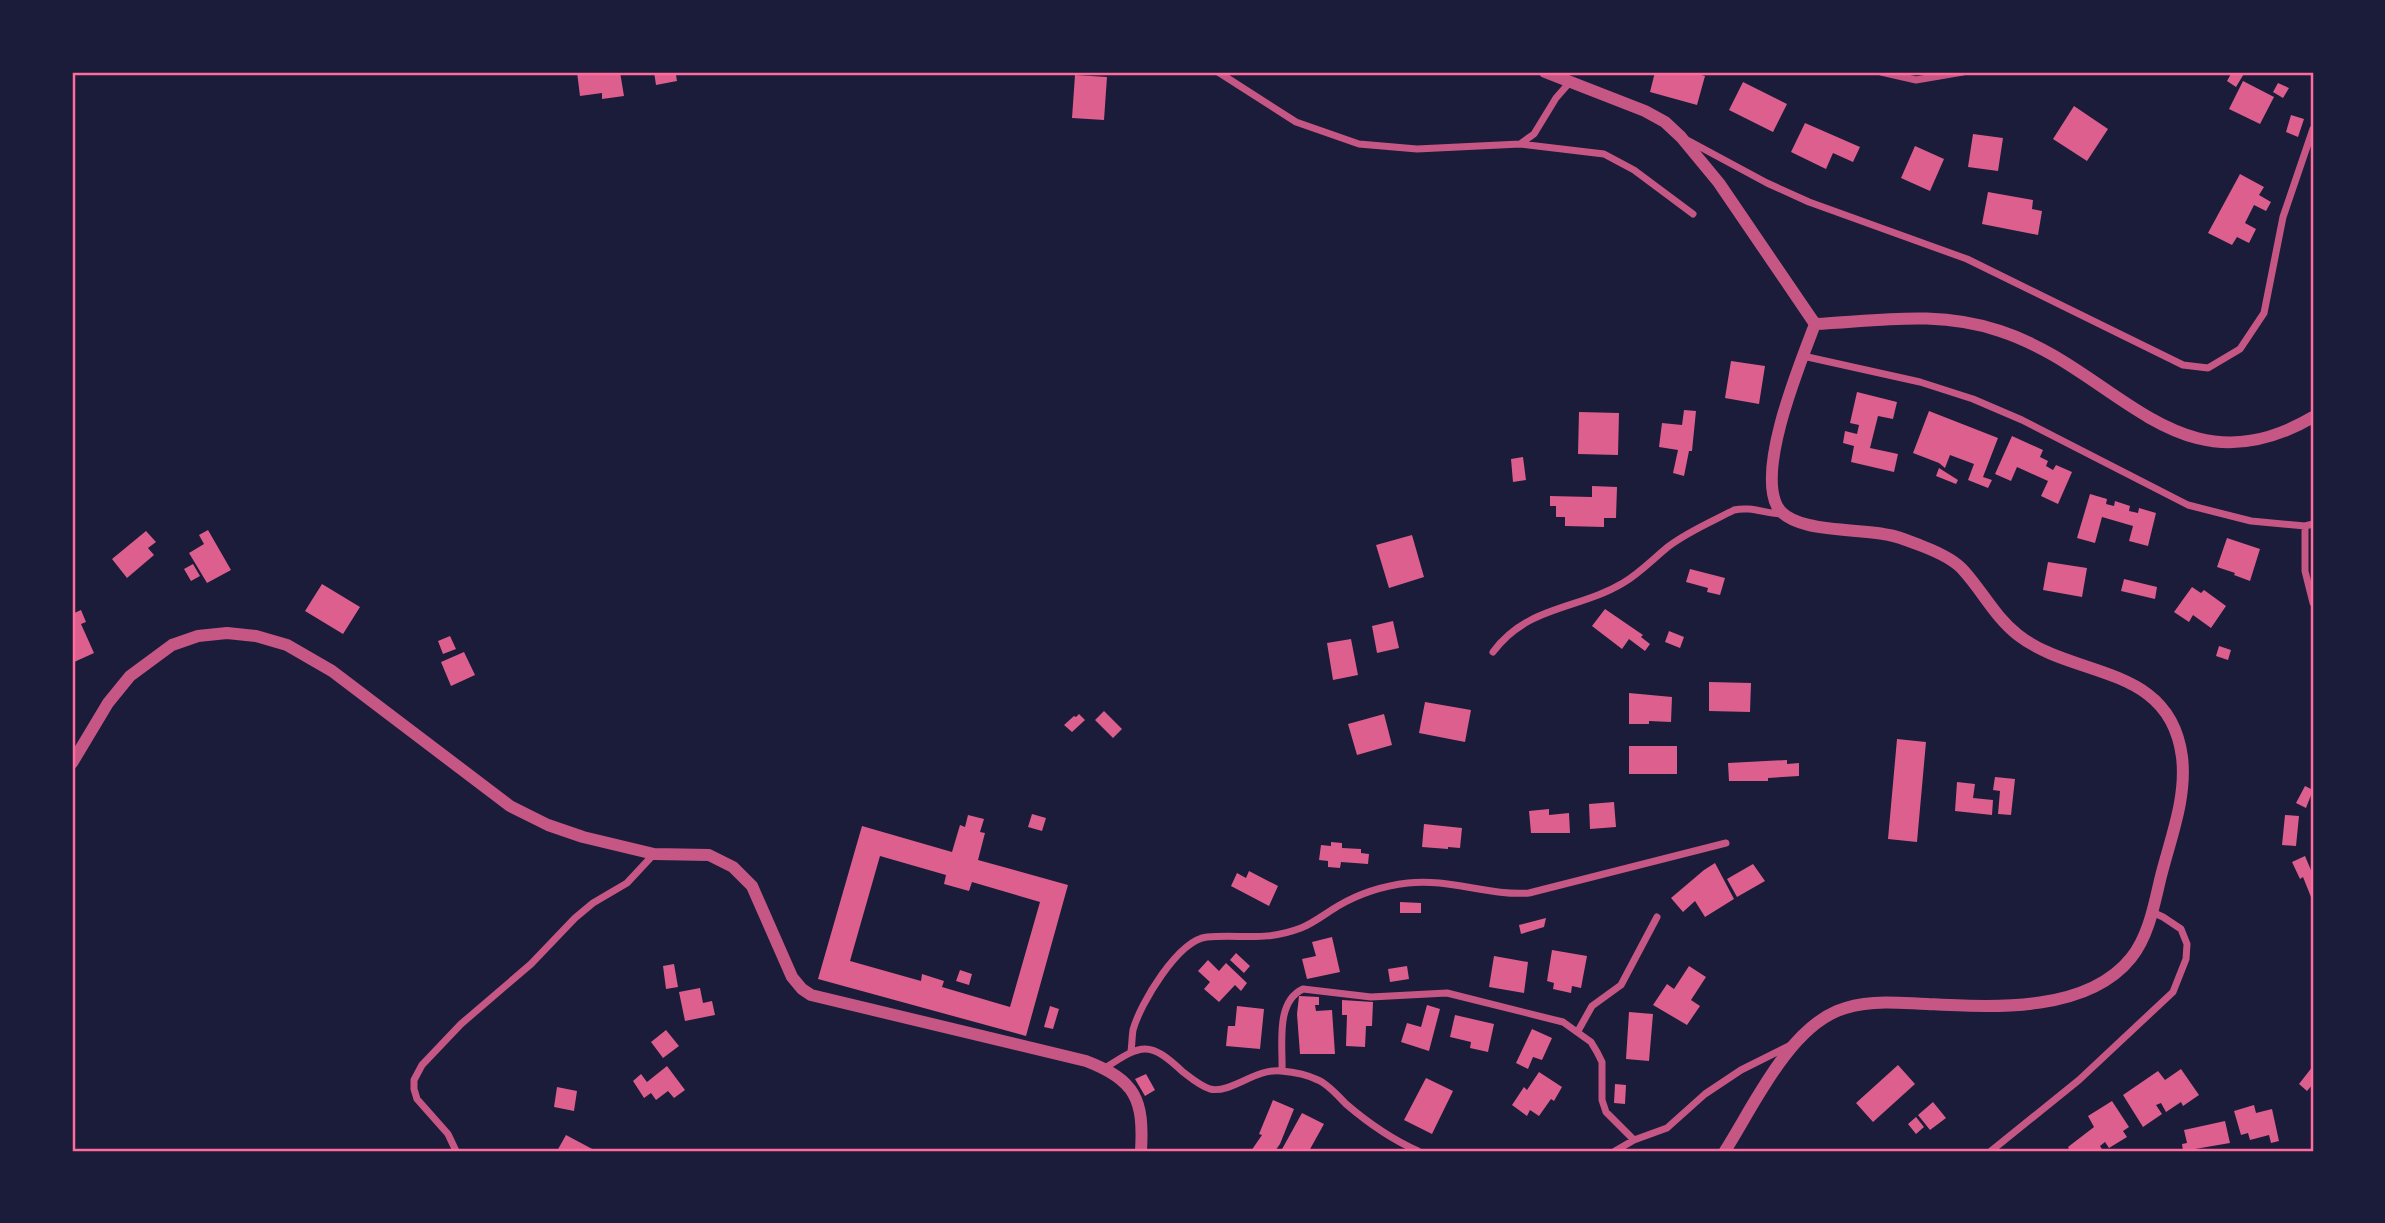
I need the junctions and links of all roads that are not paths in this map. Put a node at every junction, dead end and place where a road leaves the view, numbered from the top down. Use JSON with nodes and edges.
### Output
{"nodes":[{"id":1,"x":1218,"y":72,"type":"edge"},
{"id":2,"x":1545,"y":72,"type":"edge"},
{"id":3,"x":1881,"y":72,"type":"edge"},
{"id":4,"x":1963,"y":72,"type":"edge"},
{"id":5,"x":1570,"y":82,"type":"junction"},
{"id":6,"x":2313,"y":129,"type":"edge"},
{"id":7,"x":1681,"y":137,"type":"junction"},
{"id":8,"x":1520,"y":144,"type":"junction"},
{"id":9,"x":1693,"y":214,"type":"dead end"},
{"id":10,"x":1815,"y":324,"type":"junction"},
{"id":11,"x":1804,"y":356,"type":"junction"},
{"id":12,"x":2313,"y":417,"type":"edge"},
{"id":13,"x":1783,"y":514,"type":"junction"},
{"id":14,"x":2309,"y":525,"type":"edge"},
{"id":15,"x":2313,"y":603,"type":"edge"},
{"id":16,"x":1493,"y":652,"type":"dead end"},
{"id":17,"x":72,"y":763,"type":"edge"},
{"id":18,"x":1726,"y":843,"type":"dead end"},
{"id":19,"x":654,"y":853,"type":"junction"},
{"id":20,"x":2152,"y":912,"type":"junction"},
{"id":21,"x":1657,"y":917,"type":"dead end"},
{"id":22,"x":1578,"y":1031,"type":"junction"},
{"id":23,"x":1796,"y":1043,"type":"junction"},
{"id":24,"x":1131,"y":1051,"type":"junction"},
{"id":25,"x":1105,"y":1068,"type":"junction"},
{"id":26,"x":1282,"y":1071,"type":"junction"},
{"id":27,"x":1634,"y":1140,"type":"junction"},
{"id":28,"x":456,"y":1151,"type":"edge"},
{"id":29,"x":1141,"y":1151,"type":"edge"},
{"id":30,"x":1418,"y":1151,"type":"edge"},
{"id":31,"x":1615,"y":1151,"type":"edge"},
{"id":32,"x":1725,"y":1151,"type":"edge"},
{"id":33,"x":1991,"y":1151,"type":"edge"}],
"edges":[{"from":1,"to":8,"type":"street"},
{"from":2,"to":5,"type":"street"},
{"from":3,"to":4,"type":"street"},
{"from":5,"to":7,"type":"street"},
{"from":5,"to":8,"type":"street"},
{"from":6,"to":7,"type":"street"},
{"from":7,"to":10,"type":"street"},
{"from":8,"to":9,"type":"street"},
{"from":10,"to":11,"type":"street"},
{"from":10,"to":12,"type":"street"},
{"from":11,"to":13,"type":"street"},
{"from":11,"to":14,"type":"street"},
{"from":13,"to":16,"type":"street"},
{"from":13,"to":20,"type":"street"},
{"from":14,"to":15,"type":"street"},
{"from":17,"to":19,"type":"street"},
{"from":18,"to":24,"type":"street"},
{"from":19,"to":25,"type":"street"},
{"from":19,"to":28,"type":"street"},
{"from":20,"to":23,"type":"street"},
{"from":20,"to":33,"type":"street"},
{"from":21,"to":22,"type":"street"},
{"from":22,"to":26,"type":"street"},
{"from":22,"to":27,"type":"street"},
{"from":23,"to":27,"type":"street"},
{"from":23,"to":32,"type":"street"},
{"from":24,"to":25,"type":"street"},
{"from":24,"to":26,"type":"street"},
{"from":25,"to":29,"type":"street"},
{"from":26,"to":30,"type":"street"},
{"from":27,"to":31,"type":"street"}]}
